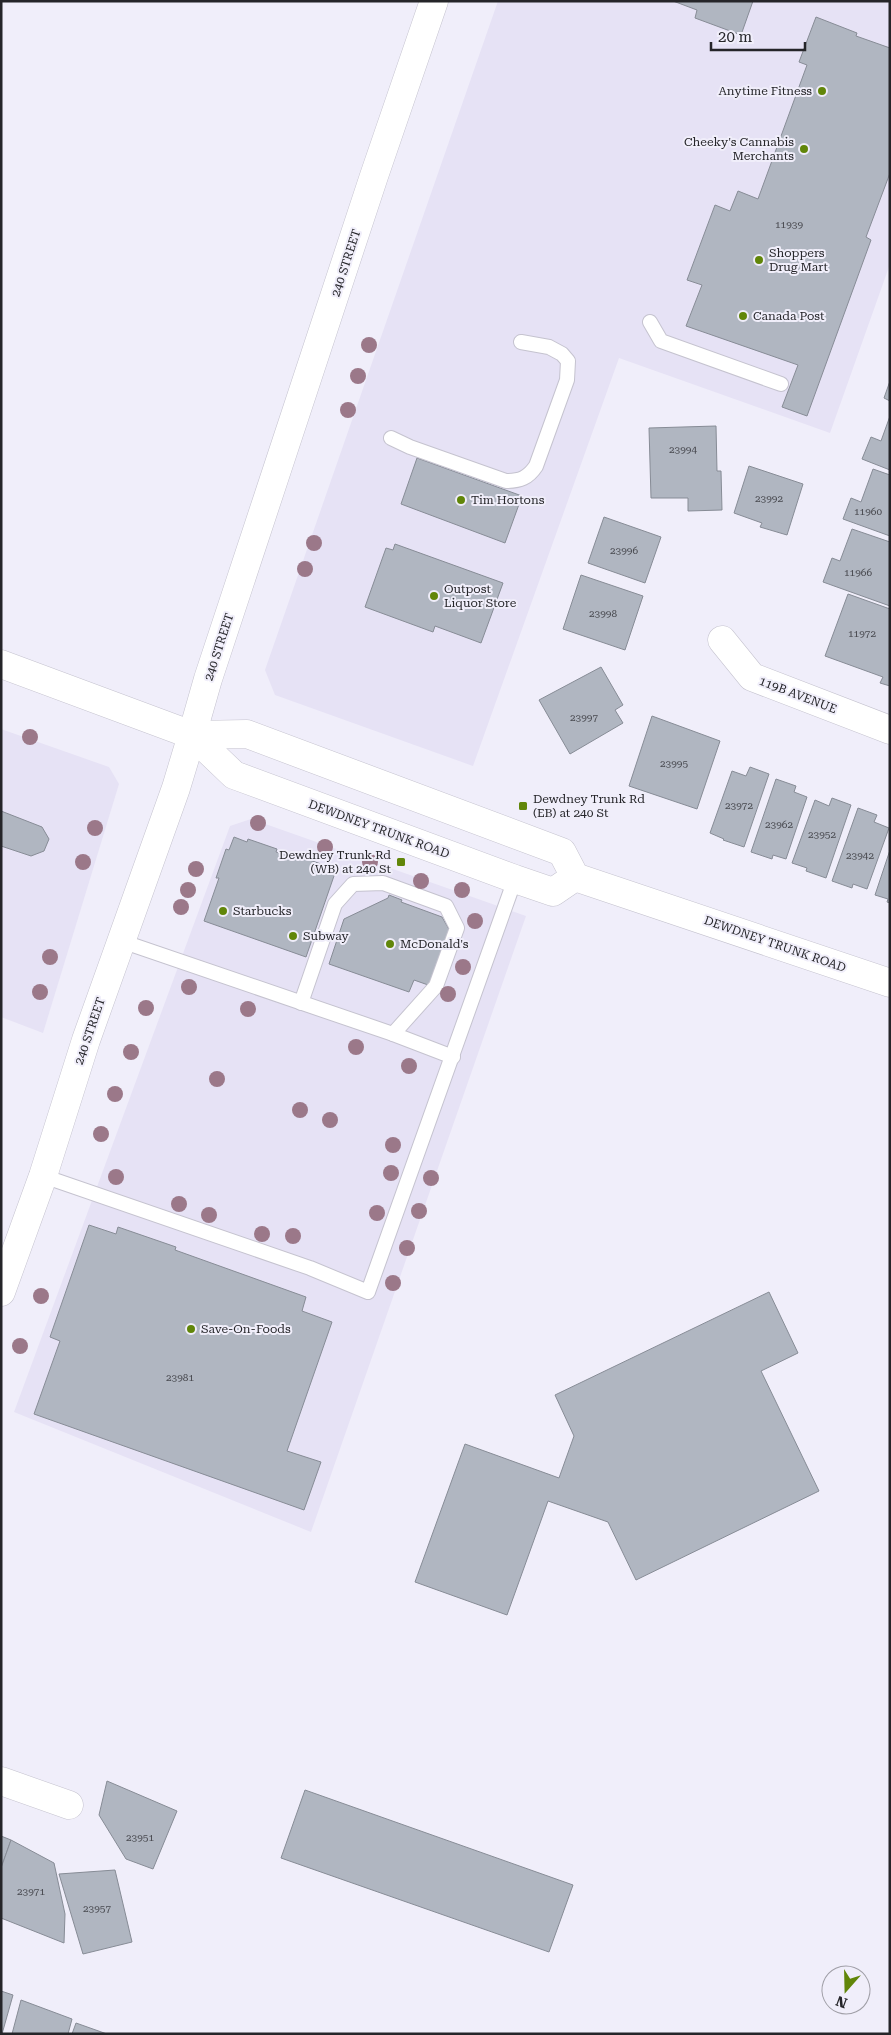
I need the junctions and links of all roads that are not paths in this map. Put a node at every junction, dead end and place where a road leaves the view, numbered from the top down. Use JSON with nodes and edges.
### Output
{"nodes":[{"id":1,"x":434,"y":1,"type":"edge"},
{"id":2,"x":650,"y":322,"type":"dead end"},
{"id":3,"x":521,"y":342,"type":"dead end"},
{"id":4,"x":780,"y":384,"type":"dead end"},
{"id":5,"x":391,"y":438,"type":"dead end"},
{"id":6,"x":722,"y":640,"type":"dead end"},
{"id":7,"x":1,"y":664,"type":"edge"},
{"id":8,"x":890,"y":730,"type":"edge"},
{"id":9,"x":192,"y":736,"type":"junction"},
{"id":10,"x":576,"y":877,"type":"junction"},
{"id":11,"x":514,"y":879,"type":"junction"},
{"id":12,"x":121,"y":941,"type":"junction"},
{"id":13,"x":890,"y":983,"type":"edge"},
{"id":14,"x":301,"y":1003,"type":"junction"},
{"id":15,"x":393,"y":1034,"type":"junction"},
{"id":16,"x":453,"y":1057,"type":"junction"},
{"id":17,"x":43,"y":1176,"type":"junction"},
{"id":18,"x":1,"y":1292,"type":"edge"},
{"id":19,"x":1,"y":1781,"type":"edge"},
{"id":20,"x":69,"y":1805,"type":"dead end"}],
"edges":[{"from":1,"to":9,"type":"main road","name":"240 STREET"},
{"from":2,"to":4,"type":"lane"},
{"from":3,"to":5,"type":"lane"},
{"from":6,"to":8,"type":"main road","name":"119B AVENUE"},
{"from":7,"to":9,"type":"main road","name":"DEWDNEY TRUNK ROAD"},
{"from":9,"to":10,"type":"main road","name":"DEWDNEY TRUNK ROAD"},
{"from":9,"to":11,"type":"main road","name":"DEWDNEY TRUNK ROAD"},
{"from":9,"to":12,"type":"main road","name":"240 STREET"},
{"from":10,"to":11,"type":"main road","name":"DEWDNEY TRUNK ROAD"},
{"from":10,"to":13,"type":"main road","name":"DEWDNEY TRUNK ROAD"},
{"from":11,"to":16,"type":"lane"},
{"from":12,"to":14,"type":"lane"},
{"from":12,"to":17,"type":"main road","name":"240 STREET"},
{"from":14,"to":15,"type":"lane"},
{"from":14,"to":15,"type":"lane"},
{"from":15,"to":16,"type":"lane"},
{"from":16,"to":17,"type":"lane"},
{"from":17,"to":18,"type":"main road","name":"240 STREET"},
{"from":19,"to":20,"type":"main road"}]}
